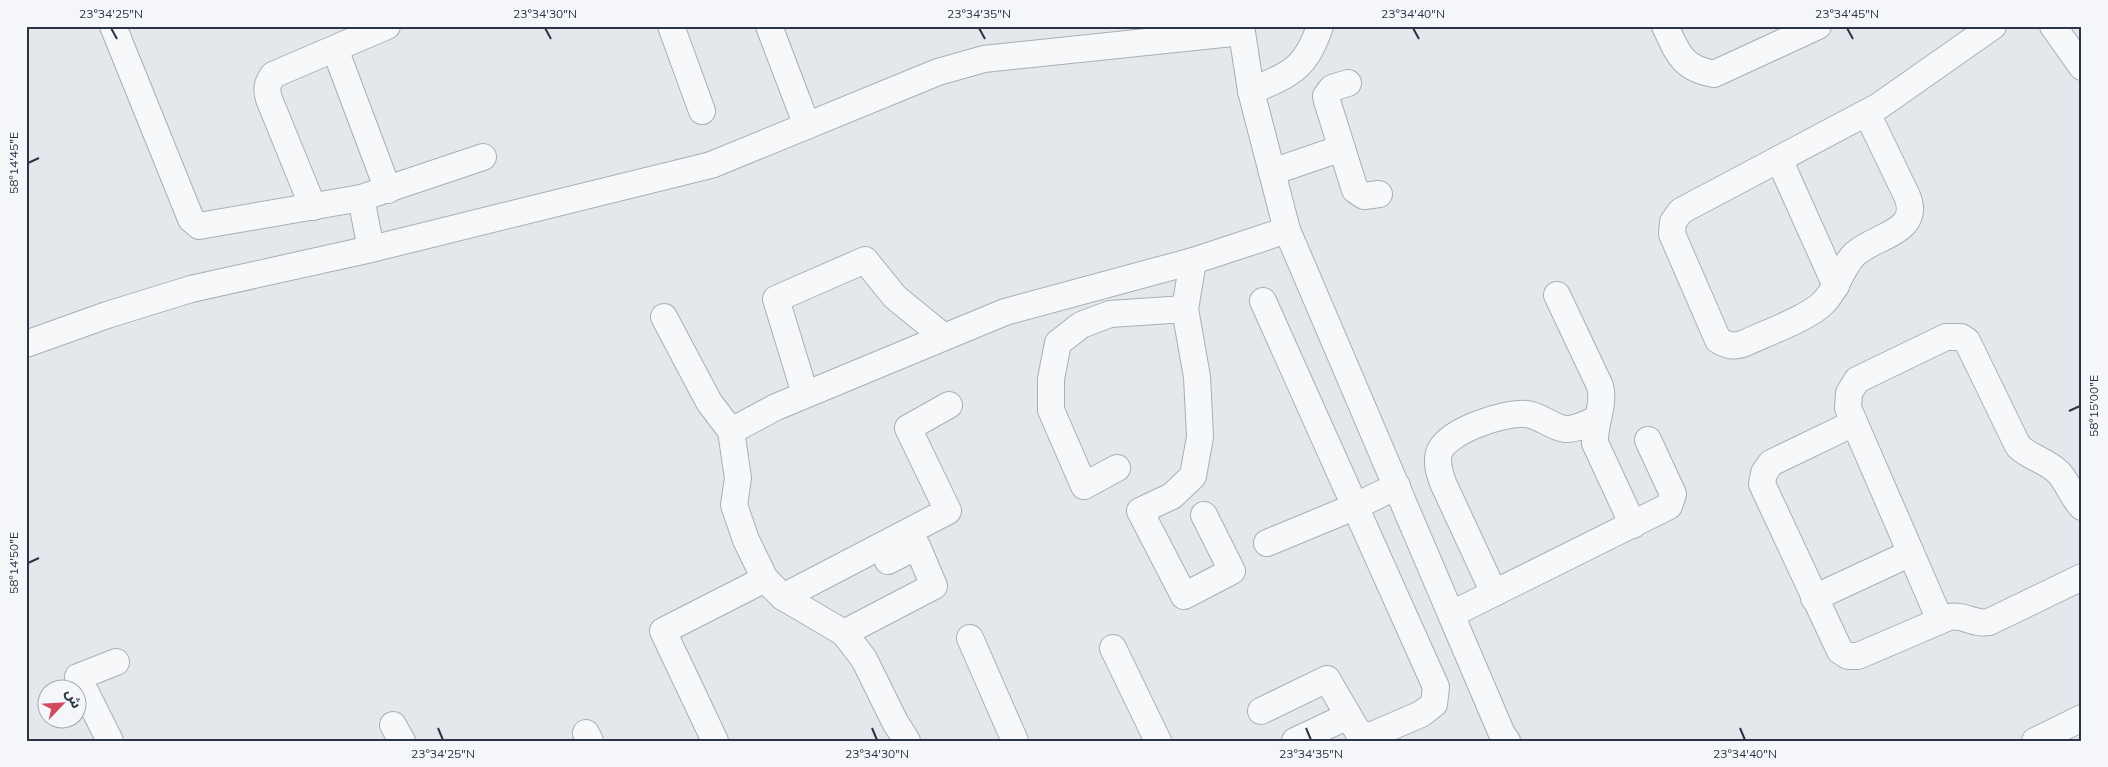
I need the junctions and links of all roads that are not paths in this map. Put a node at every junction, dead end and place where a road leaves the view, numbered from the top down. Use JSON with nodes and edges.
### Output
{"nodes":[{"id":1,"x":113,"y":26,"type":"edge"},
{"id":2,"x":388,"y":26,"type":"edge"},
{"id":3,"x":671,"y":26,"type":"edge"},
{"id":4,"x":769,"y":26,"type":"edge"},
{"id":5,"x":1320,"y":26,"type":"edge"},
{"id":6,"x":1665,"y":26,"type":"edge"},
{"id":7,"x":1818,"y":26,"type":"edge"},
{"id":8,"x":1993,"y":26,"type":"edge"},
{"id":9,"x":2053,"y":26,"type":"edge"},
{"id":10,"x":1241,"y":29,"type":"edge"},
{"id":11,"x":335,"y":49,"type":"junction"},
{"id":12,"x":2080,"y":60,"type":"edge"},
{"id":13,"x":1348,"y":83,"type":"dead end"},
{"id":14,"x":1251,"y":91,"type":"junction"},
{"id":15,"x":702,"y":111,"type":"dead end"},
{"id":16,"x":1867,"y":113,"type":"junction"},
{"id":17,"x":807,"y":126,"type":"junction"},
{"id":18,"x":1342,"y":148,"type":"junction"},
{"id":19,"x":483,"y":157,"type":"dead end"},
{"id":20,"x":1779,"y":160,"type":"junction"},
{"id":21,"x":1272,"y":172,"type":"junction"},
{"id":22,"x":388,"y":190,"type":"junction"},
{"id":23,"x":1379,"y":194,"type":"dead end"},
{"id":24,"x":361,"y":198,"type":"junction"},
{"id":25,"x":313,"y":207,"type":"junction"},
{"id":26,"x":1287,"y":230,"type":"junction"},
{"id":27,"x":371,"y":250,"type":"junction"},
{"id":28,"x":1193,"y":261,"type":"junction"},
{"id":29,"x":1836,"y":286,"type":"junction"},
{"id":30,"x":1557,"y":296,"type":"dead end"},
{"id":31,"x":1263,"y":301,"type":"dead end"},
{"id":32,"x":1185,"y":309,"type":"junction"},
{"id":33,"x":664,"y":317,"type":"dead end"},
{"id":34,"x":944,"y":337,"type":"junction"},
{"id":35,"x":31,"y":343,"type":"edge"},
{"id":36,"x":26,"y":366,"type":"edge"},
{"id":37,"x":805,"y":394,"type":"junction"},
{"id":38,"x":949,"y":405,"type":"dead end"},
{"id":39,"x":1597,"y":419,"type":"junction"},
{"id":40,"x":1854,"y":423,"type":"junction"},
{"id":41,"x":731,"y":431,"type":"junction"},
{"id":42,"x":1648,"y":440,"type":"dead end"},
{"id":43,"x":1117,"y":468,"type":"dead end"},
{"id":44,"x":1397,"y":486,"type":"junction"},
{"id":45,"x":1354,"y":507,"type":"junction"},
{"id":46,"x":2081,"y":512,"type":"edge"},
{"id":47,"x":1204,"y":515,"type":"dead end"},
{"id":48,"x":1633,"y":525,"type":"junction"},
{"id":49,"x":1267,"y":543,"type":"dead end"},
{"id":50,"x":1911,"y":553,"type":"junction"},
{"id":51,"x":2082,"y":577,"type":"edge"},
{"id":52,"x":765,"y":579,"type":"junction"},
{"id":53,"x":1494,"y":593,"type":"junction"},
{"id":54,"x":1814,"y":598,"type":"junction"},
{"id":55,"x":791,"y":602,"type":"junction"},
{"id":56,"x":1452,"y":614,"type":"junction"},
{"id":57,"x":1940,"y":620,"type":"junction"},
{"id":58,"x":844,"y":634,"type":"junction"},
{"id":59,"x":970,"y":638,"type":"dead end"},
{"id":60,"x":1113,"y":648,"type":"dead end"},
{"id":61,"x":116,"y":662,"type":"dead end"},
{"id":62,"x":1261,"y":712,"type":"dead end"},
{"id":63,"x":1348,"y":716,"type":"junction"},
{"id":64,"x":2082,"y":718,"type":"edge"},
{"id":65,"x":1497,"y":739,"type":"edge"},
{"id":66,"x":110,"y":741,"type":"edge"},
{"id":67,"x":715,"y":741,"type":"edge"},
{"id":68,"x":907,"y":741,"type":"edge"},
{"id":69,"x":1015,"y":741,"type":"edge"},
{"id":70,"x":1158,"y":741,"type":"edge"},
{"id":71,"x":1295,"y":741,"type":"edge"},
{"id":72,"x":2035,"y":741,"type":"edge"}],
"edges":[{"from":1,"to":25,"type":"lane"},
{"from":2,"to":11,"type":"lane"},
{"from":3,"to":15,"type":"lane"},
{"from":4,"to":17,"type":"lane"},
{"from":5,"to":14,"type":"lane"},
{"from":6,"to":7,"type":"lane"},
{"from":8,"to":16,"type":"lane"},
{"from":9,"to":12,"type":"lane"},
{"from":10,"to":14,"type":"lane"},
{"from":10,"to":17,"type":"lane"},
{"from":11,"to":22,"type":"lane"},
{"from":11,"to":25,"type":"lane"},
{"from":13,"to":18,"type":"lane"},
{"from":14,"to":21,"type":"lane"},
{"from":16,"to":20,"type":"lane"},
{"from":16,"to":29,"type":"lane"},
{"from":17,"to":27,"type":"lane"},
{"from":18,"to":21,"type":"lane"},
{"from":18,"to":23,"type":"lane"},
{"from":19,"to":22,"type":"lane"},
{"from":20,"to":29,"type":"lane"},
{"from":20,"to":29,"type":"lane"},
{"from":21,"to":26,"type":"lane"},
{"from":22,"to":24,"type":"lane"},
{"from":24,"to":25,"type":"lane"},
{"from":24,"to":27,"type":"lane"},
{"from":26,"to":28,"type":"lane"},
{"from":26,"to":44,"type":"lane"},
{"from":27,"to":35,"type":"lane"},
{"from":28,"to":32,"type":"lane"},
{"from":28,"to":34,"type":"lane"},
{"from":30,"to":39,"type":"lane"},
{"from":31,"to":45,"type":"lane"},
{"from":32,"to":43,"type":"lane"},
{"from":32,"to":47,"type":"lane"},
{"from":33,"to":41,"type":"lane"},
{"from":34,"to":37,"type":"lane"},
{"from":34,"to":37,"type":"lane"},
{"from":35,"to":36,"type":"lane"},
{"from":37,"to":41,"type":"lane"},
{"from":38,"to":55,"type":"lane"},
{"from":39,"to":48,"type":"lane"},
{"from":39,"to":53,"type":"lane"},
{"from":40,"to":46,"type":"lane"},
{"from":40,"to":50,"type":"lane"},
{"from":40,"to":54,"type":"lane"},
{"from":41,"to":52,"type":"lane"},
{"from":42,"to":48,"type":"lane"},
{"from":44,"to":45,"type":"lane"},
{"from":44,"to":56,"type":"lane"},
{"from":45,"to":49,"type":"lane"},
{"from":45,"to":63,"type":"lane"},
{"from":48,"to":53,"type":"lane"},
{"from":50,"to":54,"type":"lane"},
{"from":50,"to":57,"type":"lane"},
{"from":51,"to":57,"type":"lane"},
{"from":52,"to":55,"type":"lane"},
{"from":52,"to":67,"type":"lane"},
{"from":53,"to":56,"type":"lane"},
{"from":54,"to":57,"type":"lane"},
{"from":55,"to":58,"type":"lane"},
{"from":55,"to":58,"type":"lane"},
{"from":56,"to":65,"type":"lane"},
{"from":58,"to":68,"type":"lane"},
{"from":59,"to":69,"type":"lane"},
{"from":60,"to":70,"type":"lane"},
{"from":61,"to":66,"type":"lane"},
{"from":62,"to":63,"type":"lane"},
{"from":63,"to":71,"type":"lane"},
{"from":64,"to":72,"type":"lane"}]}
